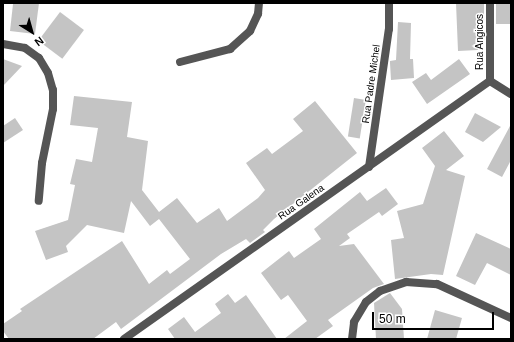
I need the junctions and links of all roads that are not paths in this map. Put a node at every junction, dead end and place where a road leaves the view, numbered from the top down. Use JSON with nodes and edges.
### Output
{"nodes":[{"id":1,"x":259,"y":3,"type":"edge"},
{"id":2,"x":389,"y":3,"type":"edge"},
{"id":3,"x":490,"y":3,"type":"edge"},
{"id":4,"x":3,"y":44,"type":"edge"},
{"id":5,"x":180,"y":62,"type":"dead end"},
{"id":6,"x":490,"y":81,"type":"junction"},
{"id":7,"x":511,"y":94,"type":"edge"},
{"id":8,"x":369,"y":167,"type":"junction"},
{"id":9,"x":39,"y":201,"type":"dead end"},
{"id":10,"x":511,"y":318,"type":"edge"},
{"id":11,"x":124,"y":339,"type":"edge"},
{"id":12,"x":352,"y":339,"type":"edge"}],
"edges":[{"from":1,"to":5,"type":"street"},
{"from":2,"to":8,"type":"street","name":"Rua Padre Michel"},
{"from":3,"to":6,"type":"street","name":"Rua Angicos"},
{"from":4,"to":9,"type":"street"},
{"from":6,"to":7,"type":"street"},
{"from":6,"to":8,"type":"street","name":"Rua Galena"},
{"from":8,"to":11,"type":"street","name":"Rua Galena"},
{"from":10,"to":12,"type":"street"}]}
